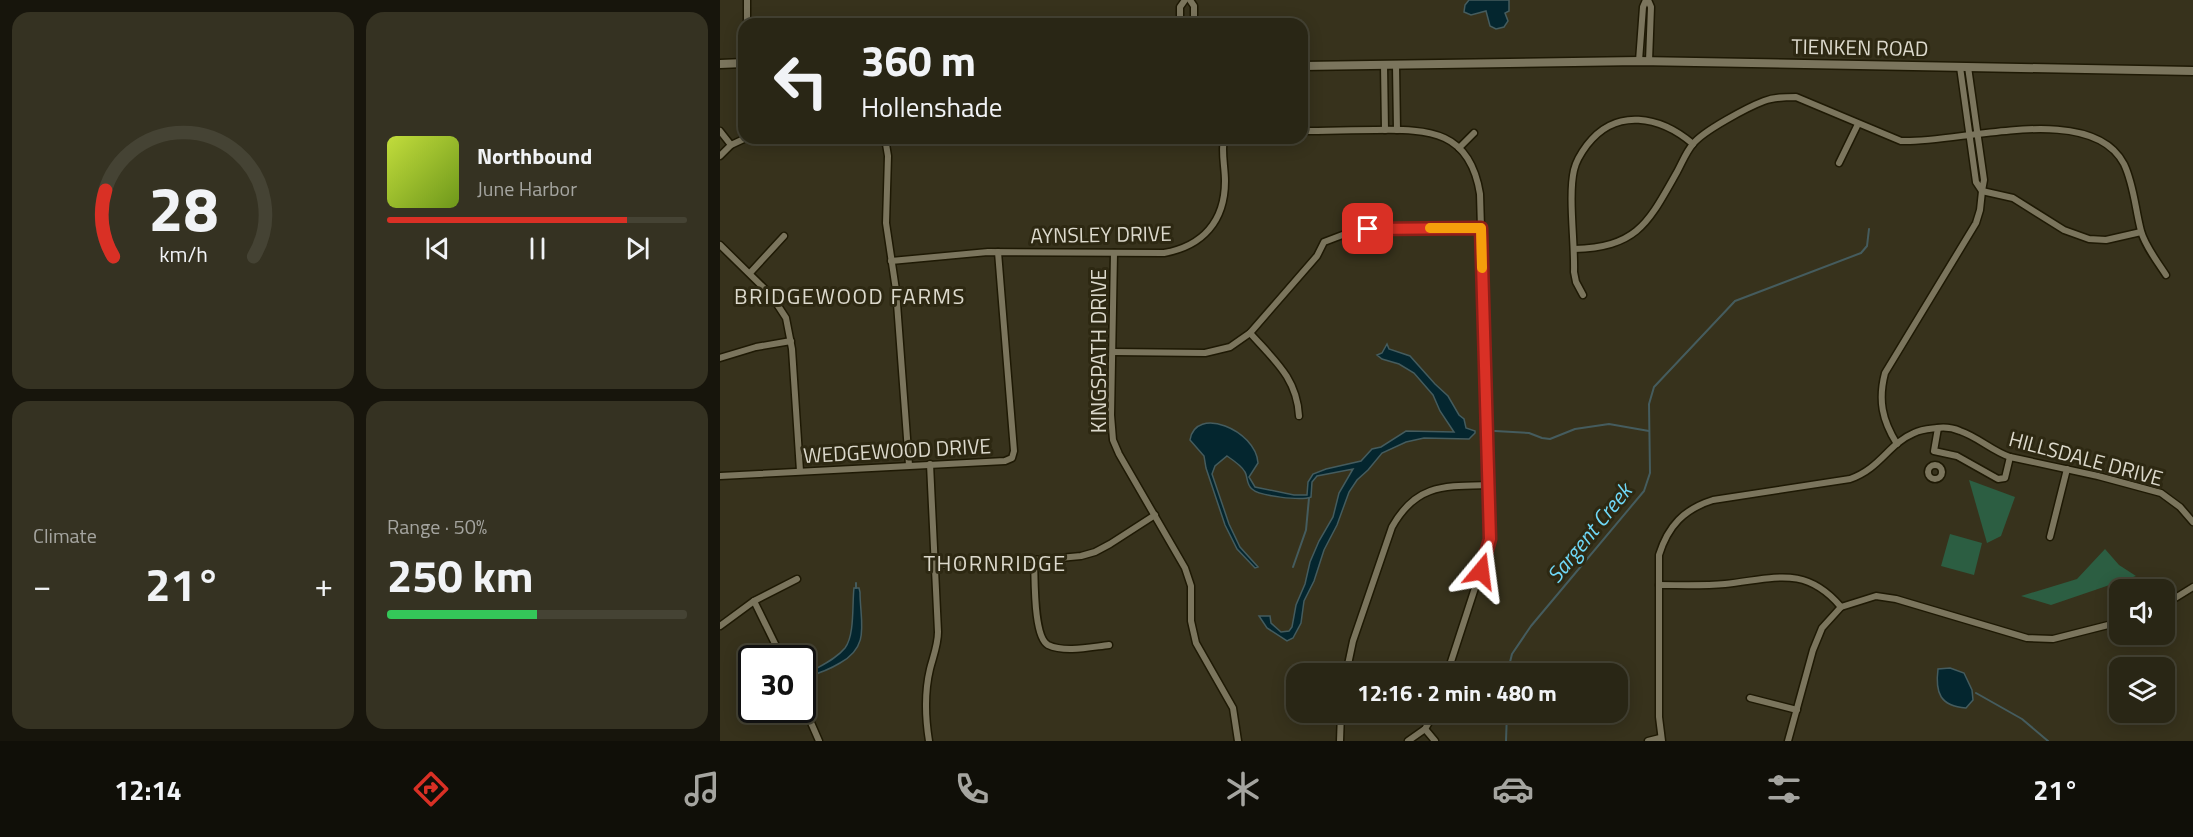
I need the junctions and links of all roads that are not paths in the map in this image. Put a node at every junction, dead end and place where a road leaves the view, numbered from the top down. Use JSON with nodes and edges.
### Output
{"nodes":[{"id":1,"x":747,"y":0,"type":"edge"},
{"id":2,"x":1185,"y":0,"type":"edge"},
{"id":3,"x":1190,"y":0,"type":"edge"},
{"id":4,"x":1647,"y":0,"type":"edge"},
{"id":5,"x":747,"y":18,"type":"edge"},
{"id":6,"x":1180,"y":18,"type":"edge"},
{"id":7,"x":1194,"y":18,"type":"edge"},
{"id":8,"x":1639,"y":61,"type":"junction"},
{"id":9,"x":1649,"y":61,"type":"junction"},
{"id":10,"x":738,"y":63,"type":"edge"},
{"id":11,"x":720,"y":64,"type":"edge"},
{"id":12,"x":1384,"y":65,"type":"junction"},
{"id":13,"x":1396,"y":65,"type":"junction"},
{"id":14,"x":1308,"y":66,"type":"edge"},
{"id":15,"x":1964,"y":67,"type":"junction"},
{"id":16,"x":2193,"y":71,"type":"edge"},
{"id":17,"x":1858,"y":124,"type":"junction"},
{"id":18,"x":1385,"y":130,"type":"junction"},
{"id":19,"x":1397,"y":130,"type":"junction"},
{"id":20,"x":720,"y":131,"type":"edge"},
{"id":21,"x":1308,"y":131,"type":"edge"},
{"id":22,"x":1474,"y":133,"type":"dead end"},
{"id":23,"x":1977,"y":133,"type":"junction"},
{"id":24,"x":1969,"y":134,"type":"junction"},
{"id":25,"x":738,"y":143,"type":"edge"},
{"id":26,"x":886,"y":144,"type":"edge"},
{"id":27,"x":1224,"y":144,"type":"edge"},
{"id":28,"x":1693,"y":144,"type":"junction"},
{"id":29,"x":1459,"y":148,"type":"junction"},
{"id":30,"x":724,"y":151,"type":"edge"},
{"id":31,"x":1839,"y":164,"type":"dead end"},
{"id":32,"x":1982,"y":191,"type":"junction"},
{"id":33,"x":1481,"y":228,"type":"junction"},
{"id":34,"x":2141,"y":232,"type":"junction"},
{"id":35,"x":784,"y":236,"type":"dead end"},
{"id":36,"x":720,"y":245,"type":"edge"},
{"id":37,"x":1575,"y":249,"type":"junction"},
{"id":38,"x":998,"y":252,"type":"junction"},
{"id":39,"x":1114,"y":253,"type":"junction"},
{"id":40,"x":891,"y":261,"type":"junction"},
{"id":41,"x":750,"y":273,"type":"junction"},
{"id":42,"x":2166,"y":274,"type":"dead end"},
{"id":43,"x":1583,"y":296,"type":"dead end"},
{"id":44,"x":1250,"y":333,"type":"junction"},
{"id":45,"x":791,"y":341,"type":"junction"},
{"id":46,"x":1113,"y":352,"type":"junction"},
{"id":47,"x":720,"y":358,"type":"edge"},
{"id":48,"x":1299,"y":416,"type":"dead end"},
{"id":49,"x":1938,"y":428,"type":"junction"},
{"id":50,"x":1897,"y":444,"type":"junction"},
{"id":51,"x":1934,"y":451,"type":"junction"},
{"id":52,"x":2010,"y":458,"type":"junction"},
{"id":53,"x":930,"y":464,"type":"junction"},
{"id":54,"x":909,"y":465,"type":"junction"},
{"id":55,"x":1932,"y":465,"type":"dead end"},
{"id":56,"x":2067,"y":470,"type":"junction"},
{"id":57,"x":800,"y":471,"type":"junction"},
{"id":58,"x":720,"y":476,"type":"edge"},
{"id":59,"x":1488,"y":485,"type":"junction"},
{"id":60,"x":1155,"y":515,"type":"junction"},
{"id":61,"x":2193,"y":522,"type":"edge"},
{"id":62,"x":2050,"y":537,"type":"dead end"},
{"id":63,"x":1034,"y":560,"type":"junction"},
{"id":64,"x":936,"y":565,"type":"junction"},
{"id":65,"x":796,"y":579,"type":"dead end"},
{"id":66,"x":1659,"y":585,"type":"junction"},
{"id":67,"x":2193,"y":587,"type":"edge"},
{"id":68,"x":2175,"y":598,"type":"edge"},
{"id":69,"x":754,"y":601,"type":"junction"},
{"id":70,"x":1841,"y":607,"type":"junction"},
{"id":71,"x":2109,"y":625,"type":"edge"},
{"id":72,"x":720,"y":626,"type":"edge"},
{"id":73,"x":776,"y":645,"type":"edge"},
{"id":74,"x":1108,"y":645,"type":"dead end"},
{"id":75,"x":1349,"y":663,"type":"edge"},
{"id":76,"x":1451,"y":663,"type":"edge"},
{"id":77,"x":1750,"y":698,"type":"dead end"},
{"id":78,"x":1797,"y":710,"type":"junction"},
{"id":79,"x":811,"y":723,"type":"edge"},
{"id":80,"x":1341,"y":723,"type":"edge"},
{"id":81,"x":1429,"y":723,"type":"edge"},
{"id":82,"x":1425,"y":729,"type":"junction"},
{"id":83,"x":1661,"y":739,"type":"edge"},
{"id":84,"x":819,"y":741,"type":"edge"},
{"id":85,"x":929,"y":741,"type":"edge"},
{"id":86,"x":1238,"y":741,"type":"edge"},
{"id":87,"x":1340,"y":741,"type":"edge"},
{"id":88,"x":1408,"y":741,"type":"edge"},
{"id":89,"x":1435,"y":741,"type":"edge"},
{"id":90,"x":1648,"y":741,"type":"edge"},
{"id":91,"x":1788,"y":741,"type":"edge"}],
"edges":[{"from":1,"to":5,"type":"street"},
{"from":2,"to":6,"type":"street"},
{"from":3,"to":7,"type":"street"},
{"from":4,"to":8,"type":"street"},
{"from":4,"to":9,"type":"street"},
{"from":8,"to":9,"type":"street","name":"TIENKEN ROAD"},
{"from":8,"to":13,"type":"street","name":"TIENKEN ROAD"},
{"from":9,"to":15,"type":"street","name":"TIENKEN ROAD"},
{"from":10,"to":11,"type":"street"},
{"from":12,"to":13,"type":"street","name":"TIENKEN ROAD"},
{"from":12,"to":14,"type":"street","name":"TIENKEN ROAD"},
{"from":12,"to":18,"type":"street"},
{"from":13,"to":19,"type":"street"},
{"from":15,"to":16,"type":"street","name":"TIENKEN ROAD"},
{"from":15,"to":23,"type":"street"},
{"from":15,"to":24,"type":"street"},
{"from":17,"to":24,"type":"street"},
{"from":17,"to":28,"type":"street"},
{"from":17,"to":31,"type":"street"},
{"from":18,"to":19,"type":"street"},
{"from":18,"to":21,"type":"street"},
{"from":19,"to":29,"type":"street"},
{"from":20,"to":30,"type":"street"},
{"from":22,"to":29,"type":"street"},
{"from":23,"to":24,"type":"street"},
{"from":23,"to":32,"type":"street"},
{"from":23,"to":34,"type":"street"},
{"from":24,"to":32,"type":"street"},
{"from":25,"to":30,"type":"street"},
{"from":26,"to":40,"type":"street"},
{"from":27,"to":39,"type":"street","name":"AYNSLEY DRIVE"},
{"from":28,"to":37,"type":"street"},
{"from":28,"to":37,"type":"street"},
{"from":29,"to":33,"type":"street"},
{"from":32,"to":34,"type":"street"},
{"from":32,"to":50,"type":"street"},
{"from":33,"to":44,"type":"street"},
{"from":33,"to":59,"type":"street"},
{"from":34,"to":42,"type":"street"},
{"from":35,"to":41,"type":"street"},
{"from":36,"to":41,"type":"street"},
{"from":37,"to":43,"type":"street"},
{"from":38,"to":39,"type":"street","name":"AYNSLEY DRIVE"},
{"from":38,"to":40,"type":"street","name":"AYNSLEY DRIVE"},
{"from":38,"to":53,"type":"street","name":"WEDGEWOOD DRIVE"},
{"from":39,"to":46,"type":"street","name":"KINGSPATH DRIVE"},
{"from":40,"to":54,"type":"street"},
{"from":41,"to":45,"type":"street"},
{"from":44,"to":46,"type":"street"},
{"from":44,"to":48,"type":"street"},
{"from":45,"to":47,"type":"street"},
{"from":45,"to":57,"type":"street"},
{"from":46,"to":60,"type":"street","name":"KINGSPATH DRIVE"},
{"from":49,"to":50,"type":"street","name":"HILLSDALE DRIVE"},
{"from":49,"to":51,"type":"street"},
{"from":49,"to":52,"type":"street","name":"HILLSDALE DRIVE"},
{"from":50,"to":66,"type":"street","name":"HILLSDALE DRIVE"},
{"from":51,"to":52,"type":"street"},
{"from":51,"to":55,"type":"street"},
{"from":52,"to":56,"type":"street","name":"HILLSDALE DRIVE"},
{"from":53,"to":54,"type":"street","name":"WEDGEWOOD DRIVE"},
{"from":53,"to":64,"type":"street"},
{"from":54,"to":57,"type":"street","name":"WEDGEWOOD DRIVE"},
{"from":56,"to":61,"type":"street","name":"HILLSDALE DRIVE"},
{"from":56,"to":62,"type":"street"},
{"from":57,"to":58,"type":"street","name":"WEDGEWOOD DRIVE"},
{"from":59,"to":75,"type":"street"},
{"from":59,"to":76,"type":"street"},
{"from":60,"to":63,"type":"street"},
{"from":60,"to":86,"type":"street","name":"KINGSPATH DRIVE"},
{"from":63,"to":64,"type":"street"},
{"from":63,"to":74,"type":"street"},
{"from":64,"to":85,"type":"street"},
{"from":65,"to":69,"type":"street"},
{"from":66,"to":70,"type":"street"},
{"from":66,"to":83,"type":"street","name":"HILLSDALE DRIVE"},
{"from":67,"to":68,"type":"street"},
{"from":69,"to":72,"type":"street"},
{"from":69,"to":73,"type":"street"},
{"from":70,"to":71,"type":"street"},
{"from":70,"to":78,"type":"street"},
{"from":77,"to":78,"type":"street"},
{"from":78,"to":91,"type":"street"},
{"from":79,"to":84,"type":"street"},
{"from":80,"to":87,"type":"street"},
{"from":81,"to":82,"type":"street"},
{"from":82,"to":88,"type":"street"},
{"from":82,"to":89,"type":"street"},
{"from":83,"to":90,"type":"street"}]}
